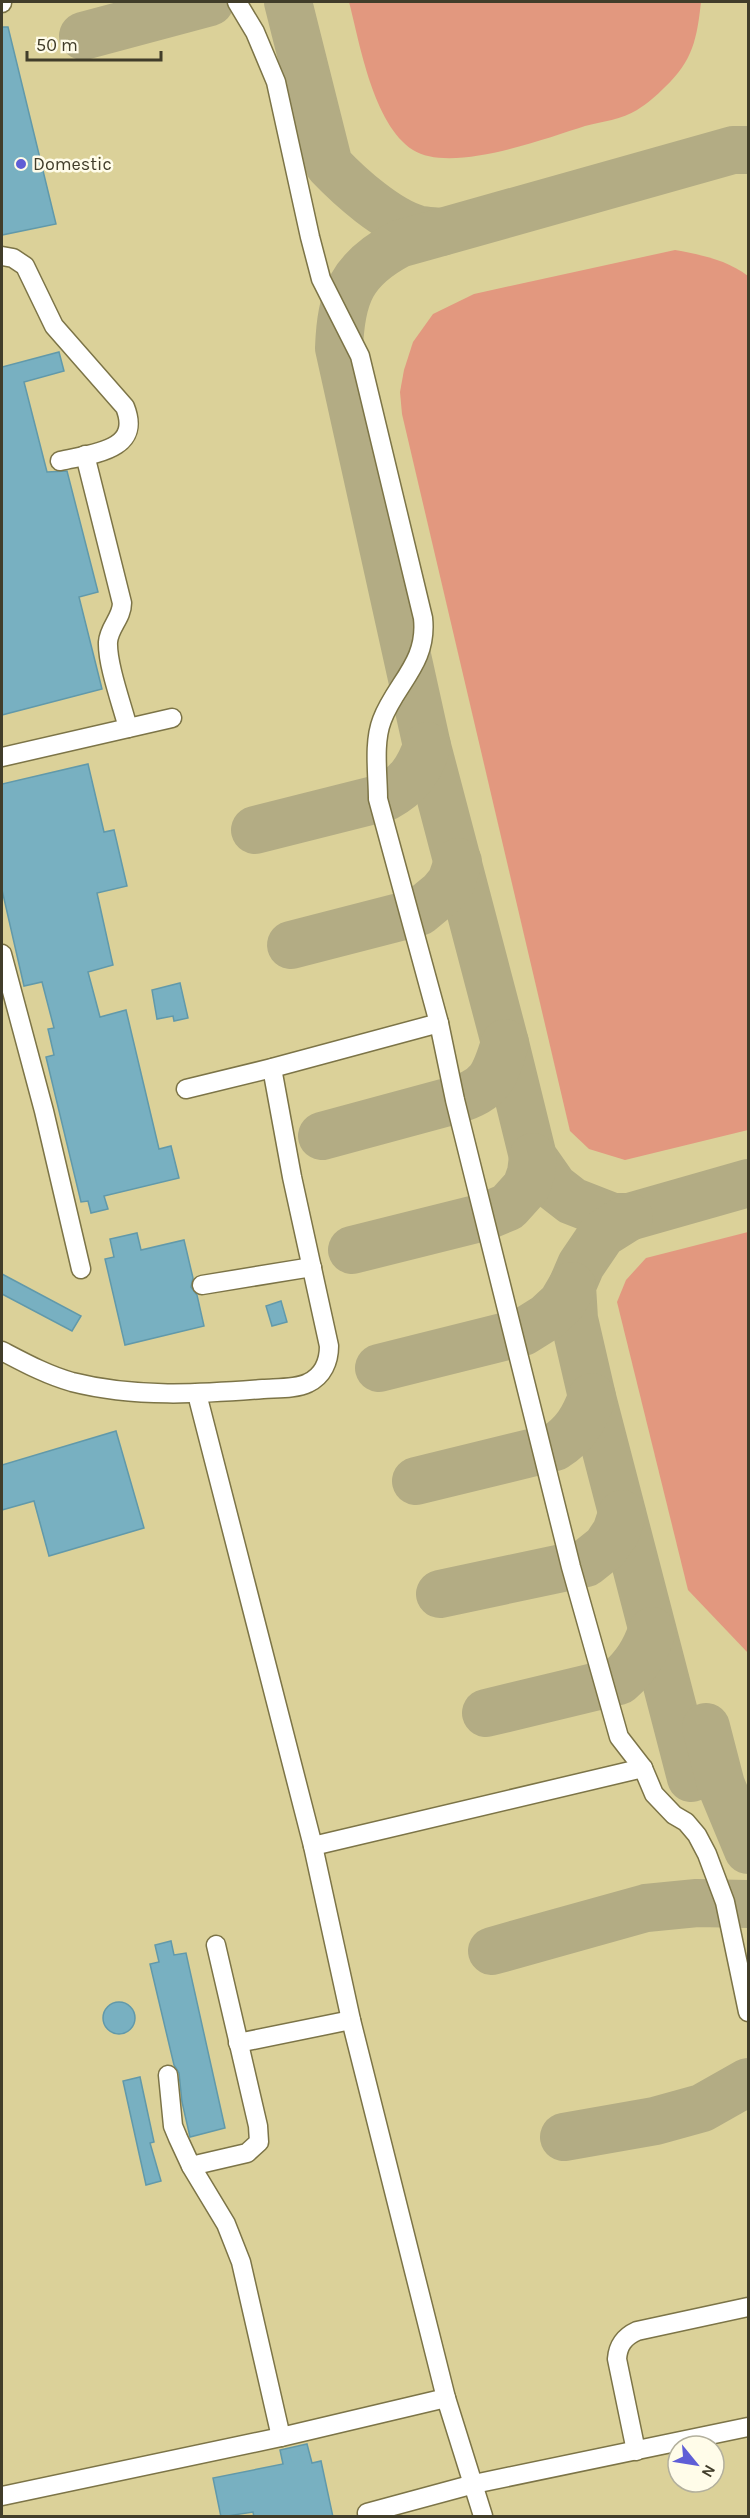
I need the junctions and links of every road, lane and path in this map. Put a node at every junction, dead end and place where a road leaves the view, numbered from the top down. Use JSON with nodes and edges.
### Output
{"nodes":[{"id":1,"x":237,"y":2,"type":"edge"},
{"id":2,"x":2,"y":256,"type":"edge"},
{"id":3,"x":85,"y":455,"type":"junction"},
{"id":4,"x":60,"y":461,"type":"dead end"},
{"id":5,"x":172,"y":718,"type":"dead end"},
{"id":6,"x":128,"y":728,"type":"junction"},
{"id":7,"x":2,"y":757,"type":"edge"},
{"id":8,"x":2,"y":954,"type":"edge"},
{"id":9,"x":439,"y":1023,"type":"junction"},
{"id":10,"x":272,"y":1068,"type":"junction"},
{"id":11,"x":186,"y":1089,"type":"dead end"},
{"id":12,"x":312,"y":1267,"type":"junction"},
{"id":13,"x":81,"y":1269,"type":"dead end"},
{"id":14,"x":202,"y":1286,"type":"dead end"},
{"id":15,"x":2,"y":1351,"type":"edge"},
{"id":16,"x":197,"y":1394,"type":"junction"},
{"id":17,"x":643,"y":1768,"type":"junction"},
{"id":18,"x":313,"y":1846,"type":"junction"},
{"id":19,"x":216,"y":1946,"type":"dead end"},
{"id":20,"x":748,"y":2012,"type":"edge"},
{"id":21,"x":351,"y":2020,"type":"junction"},
{"id":22,"x":238,"y":2043,"type":"junction"},
{"id":23,"x":168,"y":2075,"type":"dead end"},
{"id":24,"x":191,"y":2166,"type":"junction"},
{"id":25,"x":748,"y":2307,"type":"edge"},
{"id":26,"x":446,"y":2398,"type":"junction"},
{"id":27,"x":748,"y":2427,"type":"edge"},
{"id":28,"x":281,"y":2437,"type":"junction"},
{"id":29,"x":636,"y":2451,"type":"junction"},
{"id":30,"x":474,"y":2484,"type":"junction"},
{"id":31,"x":2,"y":2496,"type":"edge"},
{"id":32,"x":367,"y":2513,"type":"dead end"},
{"id":33,"x":483,"y":2517,"type":"edge"}],
"edges":[{"from":1,"to":9,"type":"lane"},
{"from":2,"to":3,"type":"lane"},
{"from":3,"to":4,"type":"lane"},
{"from":3,"to":6,"type":"lane"},
{"from":5,"to":6,"type":"lane"},
{"from":6,"to":7,"type":"lane"},
{"from":8,"to":13,"type":"lane"},
{"from":9,"to":10,"type":"lane"},
{"from":9,"to":17,"type":"lane"},
{"from":10,"to":11,"type":"lane"},
{"from":10,"to":12,"type":"lane"},
{"from":12,"to":14,"type":"lane"},
{"from":12,"to":16,"type":"lane"},
{"from":15,"to":16,"type":"lane"},
{"from":16,"to":18,"type":"lane"},
{"from":17,"to":18,"type":"lane"},
{"from":17,"to":20,"type":"lane"},
{"from":18,"to":21,"type":"lane"},
{"from":19,"to":22,"type":"lane"},
{"from":21,"to":22,"type":"lane"},
{"from":21,"to":26,"type":"lane"},
{"from":22,"to":24,"type":"lane"},
{"from":23,"to":24,"type":"lane"},
{"from":24,"to":28,"type":"lane"},
{"from":25,"to":29,"type":"lane"},
{"from":26,"to":28,"type":"lane"},
{"from":26,"to":30,"type":"lane"},
{"from":27,"to":29,"type":"lane"},
{"from":28,"to":31,"type":"lane"},
{"from":29,"to":30,"type":"lane"},
{"from":30,"to":32,"type":"lane"},
{"from":30,"to":33,"type":"lane"}]}
